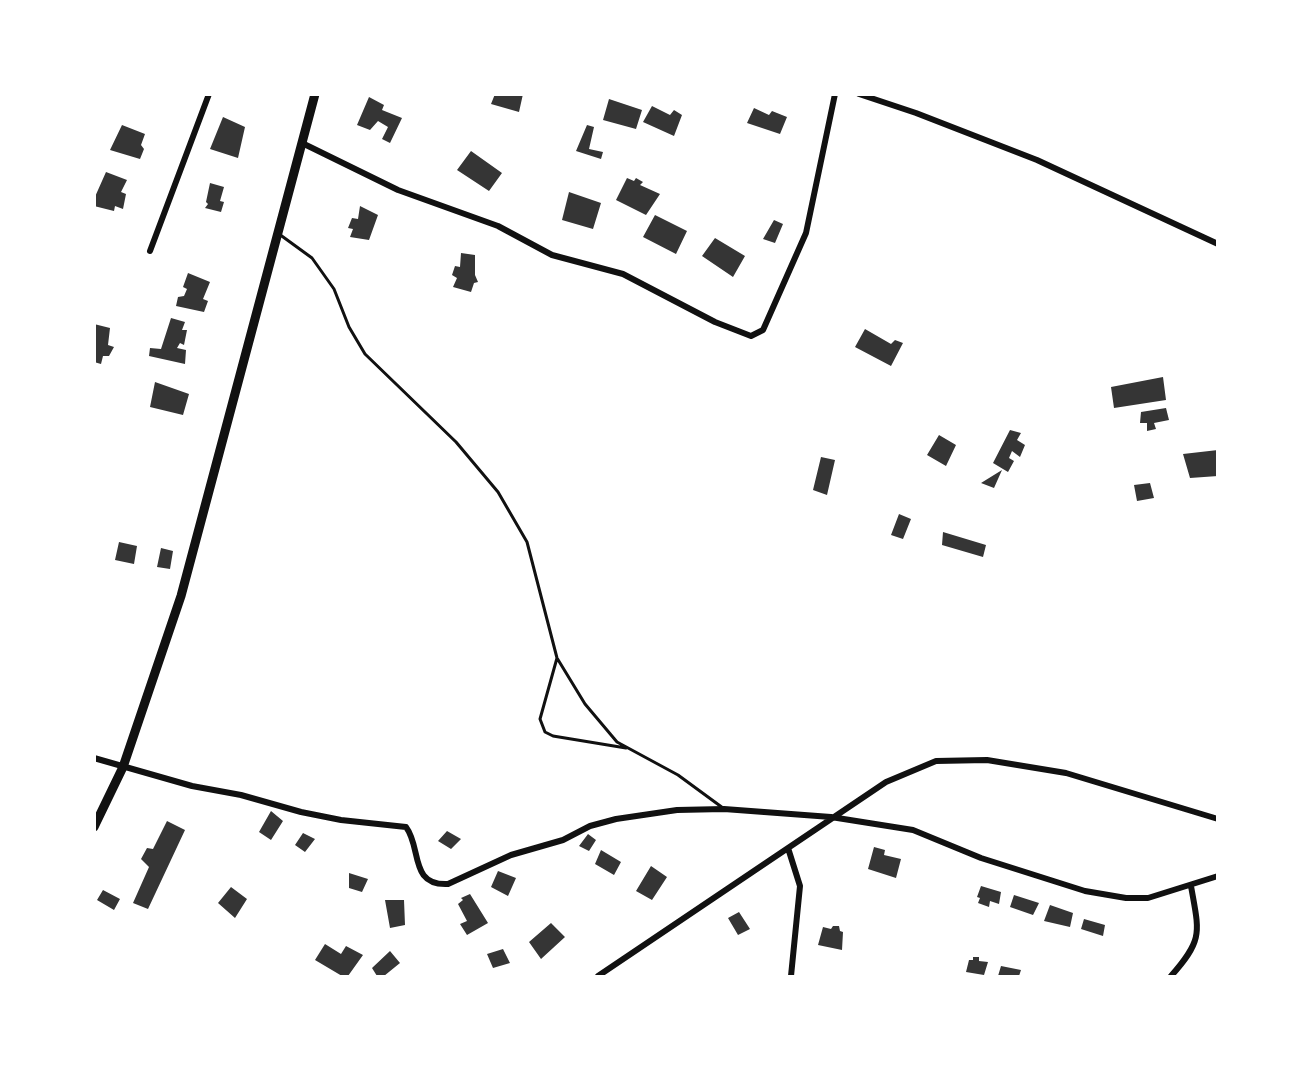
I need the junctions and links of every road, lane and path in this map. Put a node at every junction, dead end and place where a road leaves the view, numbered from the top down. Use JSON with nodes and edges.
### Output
{"nodes":[{"id":1,"x":209,"y":94,"type":"edge"},
{"id":2,"x":315,"y":94,"type":"edge"},
{"id":3,"x":835,"y":94,"type":"edge"},
{"id":4,"x":859,"y":94,"type":"edge"},
{"id":5,"x":302,"y":143,"type":"junction"},
{"id":6,"x":278,"y":233,"type":"junction"},
{"id":7,"x":1218,"y":244,"type":"edge"},
{"id":8,"x":150,"y":251,"type":"dead end"},
{"id":9,"x":557,"y":658,"type":"junction"},
{"id":10,"x":627,"y":748,"type":"junction"},
{"id":11,"x":94,"y":758,"type":"edge"},
{"id":12,"x":123,"y":767,"type":"junction"},
{"id":13,"x":724,"y":809,"type":"junction"},
{"id":14,"x":831,"y":817,"type":"junction"},
{"id":15,"x":1218,"y":819,"type":"edge"},
{"id":16,"x":94,"y":827,"type":"edge"},
{"id":17,"x":788,"y":848,"type":"junction"},
{"id":18,"x":1218,"y":876,"type":"edge"},
{"id":19,"x":1191,"y":886,"type":"junction"},
{"id":20,"x":598,"y":976,"type":"edge"},
{"id":21,"x":791,"y":976,"type":"edge"},
{"id":22,"x":1171,"y":976,"type":"edge"}],
"edges":[{"from":1,"to":8,"type":"street"},
{"from":2,"to":5,"type":"main road"},
{"from":3,"to":5,"type":"street"},
{"from":4,"to":7,"type":"street"},
{"from":5,"to":6,"type":"main road"},
{"from":6,"to":9,"type":"lane"},
{"from":6,"to":12,"type":"main road"},
{"from":9,"to":10,"type":"lane"},
{"from":9,"to":10,"type":"lane"},
{"from":10,"to":13,"type":"lane"},
{"from":11,"to":12,"type":"street"},
{"from":12,"to":13,"type":"street"},
{"from":12,"to":16,"type":"main road"},
{"from":13,"to":14,"type":"street"},
{"from":14,"to":15,"type":"street"},
{"from":14,"to":17,"type":"street"},
{"from":14,"to":19,"type":"street"},
{"from":17,"to":20,"type":"street"},
{"from":17,"to":21,"type":"street"},
{"from":18,"to":19,"type":"street"},
{"from":19,"to":22,"type":"street"}]}
